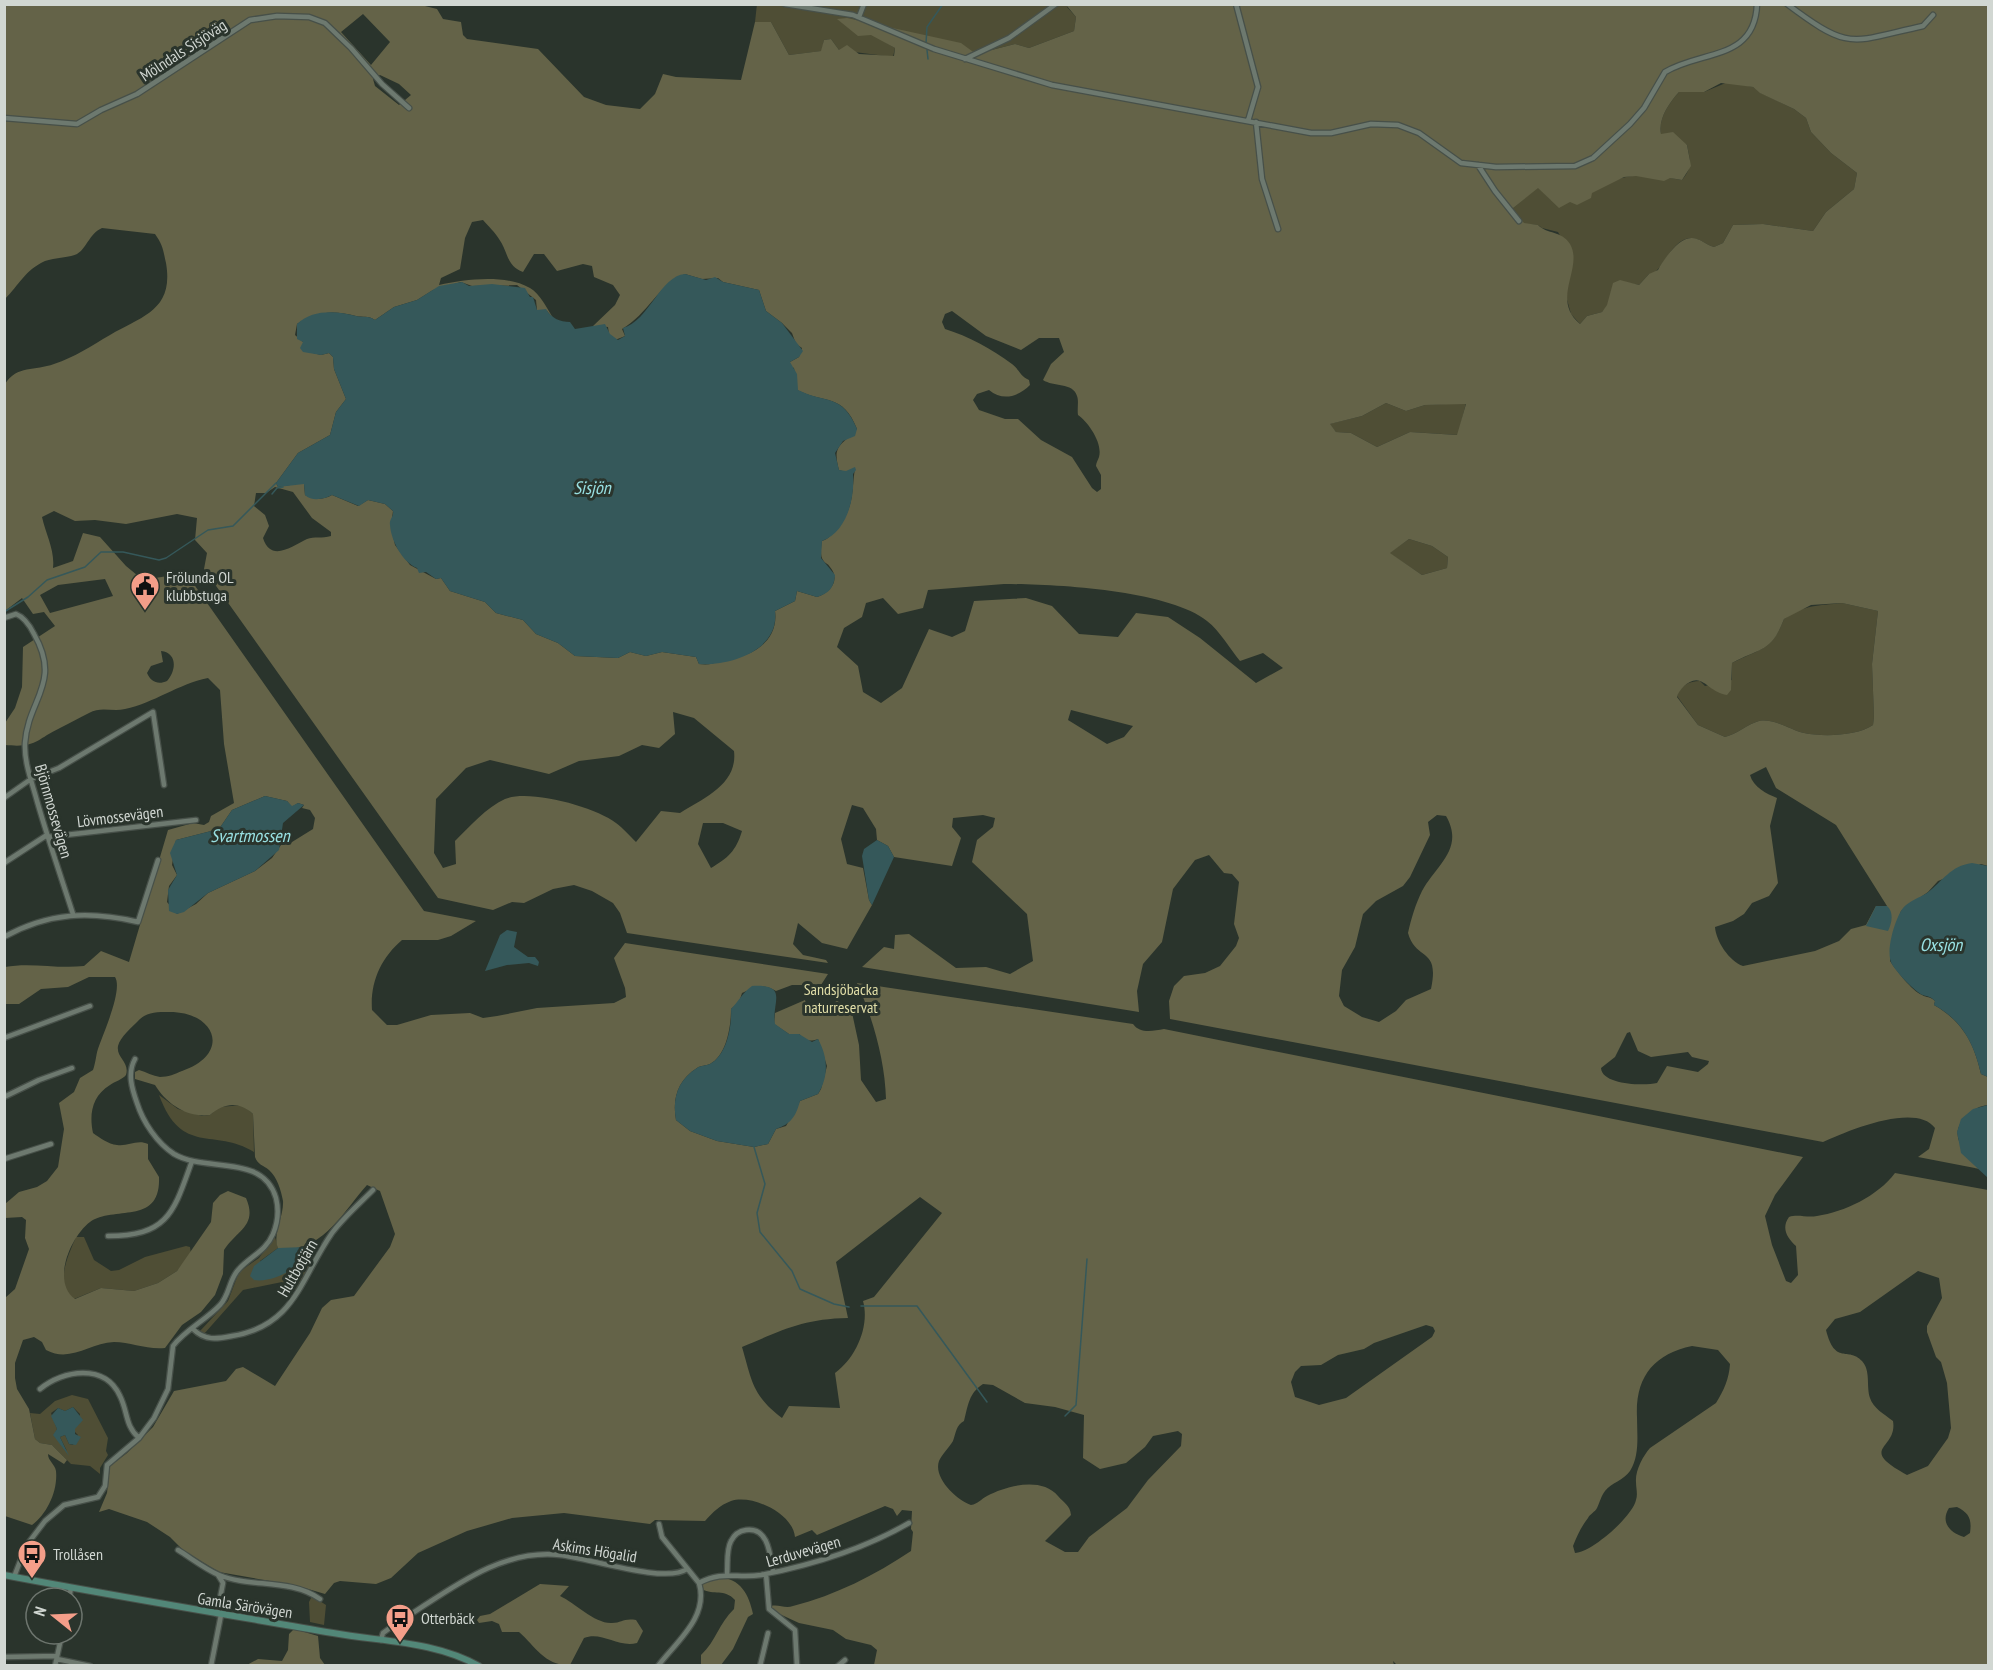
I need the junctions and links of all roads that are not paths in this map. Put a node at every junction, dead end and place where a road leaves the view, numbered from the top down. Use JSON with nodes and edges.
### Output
{"nodes":[{"id":1,"x":785,"y":4,"type":"edge"},
{"id":2,"x":864,"y":4,"type":"edge"},
{"id":3,"x":1056,"y":4,"type":"edge"},
{"id":4,"x":1236,"y":4,"type":"edge"},
{"id":5,"x":1757,"y":4,"type":"edge"},
{"id":6,"x":1787,"y":4,"type":"edge"},
{"id":7,"x":1933,"y":15,"type":"dead end"},
{"id":8,"x":859,"y":17,"type":"junction"},
{"id":9,"x":965,"y":59,"type":"junction"},
{"id":10,"x":409,"y":108,"type":"dead end"},
{"id":11,"x":4,"y":118,"type":"edge"},
{"id":12,"x":1248,"y":121,"type":"junction"},
{"id":13,"x":1256,"y":122,"type":"junction"},
{"id":14,"x":1478,"y":165,"type":"junction"},
{"id":15,"x":1519,"y":221,"type":"dead end"},
{"id":16,"x":1278,"y":229,"type":"dead end"},
{"id":17,"x":4,"y":618,"type":"edge"},
{"id":18,"x":31,"y":779,"type":"junction"},
{"id":19,"x":164,"y":785,"type":"dead end"},
{"id":20,"x":4,"y":798,"type":"edge"},
{"id":21,"x":196,"y":820,"type":"dead end"},
{"id":22,"x":47,"y":836,"type":"junction"},
{"id":23,"x":158,"y":860,"type":"dead end"},
{"id":24,"x":4,"y":863,"type":"edge"},
{"id":25,"x":73,"y":914,"type":"junction"},
{"id":26,"x":4,"y":937,"type":"edge"},
{"id":27,"x":90,"y":1006,"type":"dead end"},
{"id":28,"x":4,"y":1038,"type":"edge"},
{"id":29,"x":135,"y":1059,"type":"dead end"},
{"id":30,"x":72,"y":1068,"type":"dead end"},
{"id":31,"x":4,"y":1097,"type":"edge"},
{"id":32,"x":51,"y":1144,"type":"dead end"},
{"id":33,"x":4,"y":1159,"type":"edge"},
{"id":34,"x":192,"y":1161,"type":"junction"},
{"id":35,"x":373,"y":1190,"type":"dead end"},
{"id":36,"x":108,"y":1236,"type":"dead end"},
{"id":37,"x":193,"y":1329,"type":"junction"},
{"id":38,"x":40,"y":1389,"type":"dead end"},
{"id":39,"x":139,"y":1438,"type":"junction"},
{"id":40,"x":909,"y":1523,"type":"dead end"},
{"id":41,"x":659,"y":1524,"type":"dead end"},
{"id":42,"x":178,"y":1550,"type":"dead end"},
{"id":43,"x":687,"y":1569,"type":"junction"},
{"id":44,"x":773,"y":1572,"type":"junction"},
{"id":45,"x":727,"y":1574,"type":"junction"},
{"id":46,"x":766,"y":1574,"type":"junction"},
{"id":47,"x":4,"y":1575,"type":"edge"},
{"id":48,"x":218,"y":1575,"type":"junction"},
{"id":49,"x":14,"y":1576,"type":"junction"},
{"id":50,"x":699,"y":1583,"type":"junction"},
{"id":51,"x":62,"y":1586,"type":"edge"},
{"id":52,"x":84,"y":1590,"type":"edge"},
{"id":53,"x":320,"y":1599,"type":"dead end"},
{"id":54,"x":219,"y":1615,"type":"junction"},
{"id":55,"x":768,"y":1633,"type":"dead end"},
{"id":56,"x":381,"y":1640,"type":"junction"},
{"id":57,"x":59,"y":1646,"type":"edge"},
{"id":58,"x":4,"y":1657,"type":"edge"},
{"id":59,"x":57,"y":1657,"type":"junction"},
{"id":60,"x":845,"y":1660,"type":"dead end"},
{"id":61,"x":55,"y":1665,"type":"edge"},
{"id":62,"x":90,"y":1665,"type":"edge"},
{"id":63,"x":211,"y":1665,"type":"edge"},
{"id":64,"x":479,"y":1665,"type":"edge"},
{"id":65,"x":658,"y":1665,"type":"edge"},
{"id":66,"x":760,"y":1665,"type":"edge"},
{"id":67,"x":797,"y":1665,"type":"edge"},
{"id":68,"x":838,"y":1665,"type":"edge"}],
"edges":[{"from":1,"to":8,"type":"street"},
{"from":2,"to":8,"type":"street"},
{"from":3,"to":9,"type":"street"},
{"from":4,"to":12,"type":"street"},
{"from":5,"to":14,"type":"street"},
{"from":6,"to":7,"type":"street"},
{"from":8,"to":9,"type":"street"},
{"from":9,"to":12,"type":"street"},
{"from":10,"to":11,"type":"street","name":"Mölndals Sisjöväg"},
{"from":12,"to":13,"type":"street"},
{"from":13,"to":14,"type":"street"},
{"from":13,"to":16,"type":"street"},
{"from":14,"to":15,"type":"street"},
{"from":17,"to":18,"type":"street","name":"Björnmossevägen"},
{"from":18,"to":19,"type":"street"},
{"from":18,"to":20,"type":"street"},
{"from":18,"to":22,"type":"street","name":"Björnmossevägen"},
{"from":21,"to":22,"type":"street","name":"Lövmossevägen"},
{"from":22,"to":24,"type":"street","name":"Lövmossevägen"},
{"from":22,"to":25,"type":"street","name":"Björnmossevägen"},
{"from":23,"to":25,"type":"street"},
{"from":25,"to":26,"type":"street"},
{"from":27,"to":28,"type":"street"},
{"from":29,"to":34,"type":"street"},
{"from":30,"to":31,"type":"street"},
{"from":32,"to":33,"type":"street"},
{"from":34,"to":36,"type":"street"},
{"from":34,"to":37,"type":"street"},
{"from":35,"to":37,"type":"street","name":"Hultbotjärn"},
{"from":37,"to":39,"type":"street"},
{"from":38,"to":39,"type":"street"},
{"from":39,"to":49,"type":"street"},
{"from":40,"to":44,"type":"street","name":"Lerduvevägen"},
{"from":41,"to":43,"type":"street"},
{"from":42,"to":48,"type":"street"},
{"from":43,"to":50,"type":"street"},
{"from":43,"to":56,"type":"street","name":"Askims Högalid"},
{"from":44,"to":45,"type":"street"},
{"from":44,"to":46,"type":"street","name":"Lerduvevägen"},
{"from":45,"to":46,"type":"street","name":"Lerduvevägen"},
{"from":45,"to":50,"type":"street","name":"Lerduvevägen"},
{"from":46,"to":67,"type":"street"},
{"from":47,"to":49,"type":"street","name":"Gamla Särövägen"},
{"from":48,"to":53,"type":"street"},
{"from":48,"to":54,"type":"street"},
{"from":49,"to":51,"type":"street","name":"Gamla Särövägen"},
{"from":50,"to":65,"type":"street"},
{"from":52,"to":54,"type":"street","name":"Gamla Särövägen"},
{"from":54,"to":56,"type":"street","name":"Gamla Särövägen"},
{"from":54,"to":63,"type":"street"},
{"from":55,"to":66,"type":"street"},
{"from":56,"to":64,"type":"street","name":"Gamla Särövägen"},
{"from":57,"to":59,"type":"street"},
{"from":58,"to":59,"type":"street"},
{"from":59,"to":61,"type":"street"},
{"from":59,"to":62,"type":"street"},
{"from":60,"to":68,"type":"street"}]}
